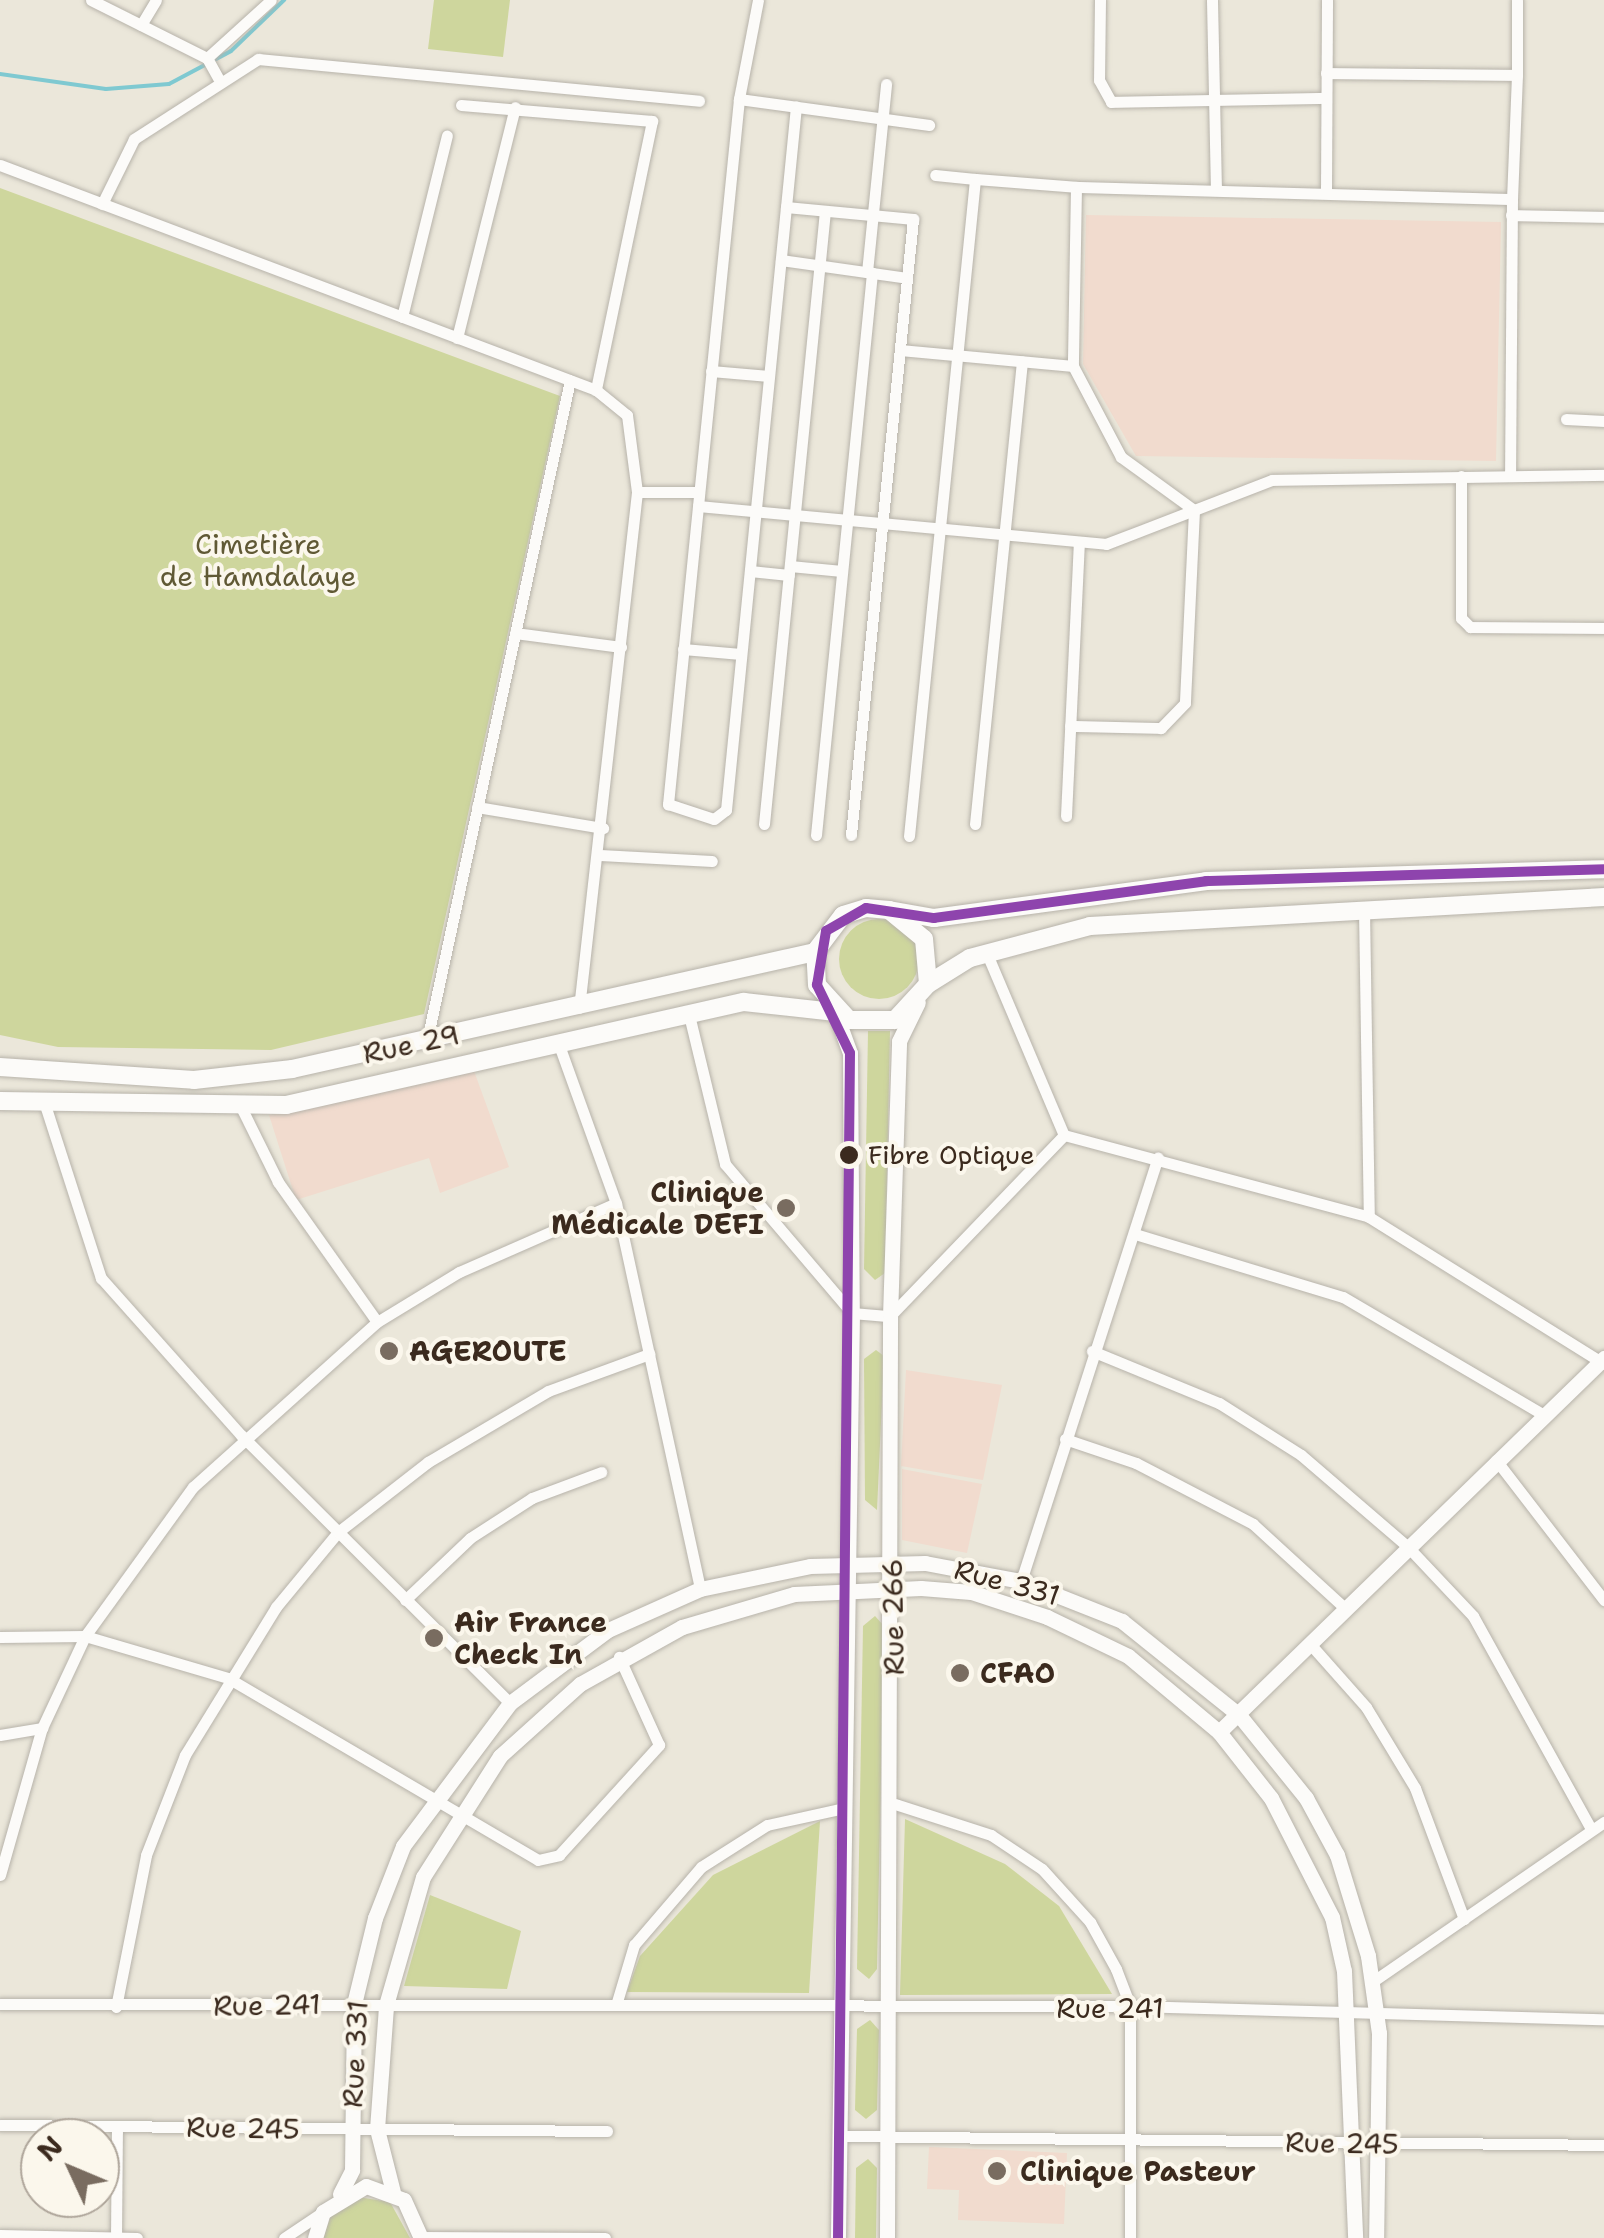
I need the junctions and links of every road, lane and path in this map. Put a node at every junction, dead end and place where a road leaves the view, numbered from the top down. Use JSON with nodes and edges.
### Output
{"nodes":[{"id":1,"x":91,"y":0,"type":"edge"},
{"id":2,"x":156,"y":0,"type":"edge"},
{"id":3,"x":271,"y":0,"type":"edge"},
{"id":4,"x":758,"y":0,"type":"edge"},
{"id":5,"x":1100,"y":0,"type":"edge"},
{"id":6,"x":1212,"y":0,"type":"edge"},
{"id":7,"x":1326,"y":0,"type":"edge"},
{"id":8,"x":1517,"y":0,"type":"edge"},
{"id":9,"x":141,"y":25,"type":"junction"},
{"id":10,"x":207,"y":58,"type":"junction"},
{"id":11,"x":1326,"y":74,"type":"junction"},
{"id":12,"x":1516,"y":75,"type":"junction"},
{"id":13,"x":218,"y":78,"type":"junction"},
{"id":14,"x":886,"y":84,"type":"dead end"},
{"id":15,"x":1214,"y":98,"type":"junction"},
{"id":16,"x":1326,"y":98,"type":"junction"},
{"id":17,"x":738,"y":99,"type":"junction"},
{"id":18,"x":699,"y":101,"type":"dead end"},
{"id":19,"x":462,"y":105,"type":"dead end"},
{"id":20,"x":796,"y":106,"type":"junction"},
{"id":21,"x":515,"y":108,"type":"junction"},
{"id":22,"x":883,"y":114,"type":"junction"},
{"id":23,"x":929,"y":124,"type":"dead end"},
{"id":24,"x":447,"y":135,"type":"dead end"},
{"id":25,"x":0,"y":165,"type":"edge"},
{"id":26,"x":935,"y":175,"type":"dead end"},
{"id":27,"x":975,"y":178,"type":"junction"},
{"id":28,"x":1076,"y":186,"type":"junction"},
{"id":29,"x":1216,"y":190,"type":"junction"},
{"id":30,"x":1326,"y":194,"type":"junction"},
{"id":31,"x":1512,"y":199,"type":"junction"},
{"id":32,"x":102,"y":204,"type":"junction"},
{"id":33,"x":786,"y":208,"type":"junction"},
{"id":34,"x":826,"y":211,"type":"junction"},
{"id":35,"x":873,"y":216,"type":"junction"},
{"id":36,"x":1511,"y":216,"type":"junction"},
{"id":37,"x":1604,"y":217,"type":"edge"},
{"id":38,"x":781,"y":260,"type":"junction"},
{"id":39,"x":820,"y":266,"type":"junction"},
{"id":40,"x":870,"y":273,"type":"junction"},
{"id":41,"x":907,"y":278,"type":"junction"},
{"id":42,"x":402,"y":317,"type":"junction"},
{"id":43,"x":458,"y":338,"type":"junction"},
{"id":44,"x":900,"y":350,"type":"junction"},
{"id":45,"x":958,"y":355,"type":"junction"},
{"id":46,"x":1022,"y":361,"type":"junction"},
{"id":47,"x":1073,"y":366,"type":"junction"},
{"id":48,"x":711,"y":370,"type":"junction"},
{"id":49,"x":769,"y":376,"type":"junction"},
{"id":50,"x":570,"y":380,"type":"junction"},
{"id":51,"x":596,"y":390,"type":"junction"},
{"id":52,"x":1566,"y":419,"type":"dead end"},
{"id":53,"x":1604,"y":421,"type":"edge"},
{"id":54,"x":1604,"y":474,"type":"edge"},
{"id":55,"x":1510,"y":475,"type":"junction"},
{"id":56,"x":1461,"y":476,"type":"junction"},
{"id":57,"x":637,"y":492,"type":"junction"},
{"id":58,"x":698,"y":499,"type":"junction"},
{"id":59,"x":1194,"y":510,"type":"junction"},
{"id":60,"x":756,"y":512,"type":"junction"},
{"id":61,"x":795,"y":515,"type":"junction"},
{"id":62,"x":848,"y":520,"type":"junction"},
{"id":63,"x":883,"y":524,"type":"junction"},
{"id":64,"x":940,"y":529,"type":"junction"},
{"id":65,"x":1004,"y":535,"type":"junction"},
{"id":66,"x":1080,"y":542,"type":"junction"},
{"id":67,"x":750,"y":571,"type":"junction"},
{"id":68,"x":789,"y":571,"type":"junction"},
{"id":69,"x":842,"y":571,"type":"junction"},
{"id":70,"x":1604,"y":628,"type":"edge"},
{"id":71,"x":515,"y":633,"type":"junction"},
{"id":72,"x":621,"y":647,"type":"junction"},
{"id":73,"x":684,"y":649,"type":"junction"},
{"id":74,"x":741,"y":654,"type":"junction"},
{"id":75,"x":1070,"y":726,"type":"junction"},
{"id":76,"x":477,"y":807,"type":"junction"},
{"id":77,"x":1066,"y":816,"type":"dead end"},
{"id":78,"x":764,"y":824,"type":"dead end"},
{"id":79,"x":975,"y":824,"type":"dead end"},
{"id":80,"x":603,"y":828,"type":"junction"},
{"id":81,"x":816,"y":835,"type":"dead end"},
{"id":82,"x":852,"y":835,"type":"dead end"},
{"id":83,"x":910,"y":836,"type":"dead end"},
{"id":84,"x":600,"y":856,"type":"junction"},
{"id":85,"x":712,"y":861,"type":"dead end"},
{"id":86,"x":1604,"y":869,"type":"edge"},
{"id":87,"x":1604,"y":898,"type":"edge"},
{"id":88,"x":889,"y":910,"type":"junction"},
{"id":89,"x":1364,"y":910,"type":"junction"},
{"id":90,"x":816,"y":952,"type":"junction"},
{"id":91,"x":987,"y":954,"type":"junction"},
{"id":92,"x":923,"y":992,"type":"junction"},
{"id":93,"x":579,"y":1008,"type":"junction"},
{"id":94,"x":836,"y":1012,"type":"junction"},
{"id":95,"x":689,"y":1015,"type":"junction"},
{"id":96,"x":426,"y":1040,"type":"junction"},
{"id":97,"x":560,"y":1045,"type":"junction"},
{"id":98,"x":0,"y":1067,"type":"edge"},
{"id":99,"x":0,"y":1101,"type":"edge"},
{"id":100,"x":46,"y":1108,"type":"junction"},
{"id":101,"x":242,"y":1110,"type":"junction"},
{"id":102,"x":1064,"y":1135,"type":"junction"},
{"id":103,"x":1158,"y":1158,"type":"junction"},
{"id":104,"x":616,"y":1203,"type":"junction"},
{"id":105,"x":1369,"y":1217,"type":"junction"},
{"id":106,"x":1136,"y":1234,"type":"junction"},
{"id":107,"x":852,"y":1313,"type":"junction"},
{"id":108,"x":890,"y":1316,"type":"junction"},
{"id":109,"x":377,"y":1322,"type":"junction"},
{"id":110,"x":1092,"y":1351,"type":"junction"},
{"id":111,"x":649,"y":1354,"type":"junction"},
{"id":112,"x":1603,"y":1361,"type":"edge"},
{"id":113,"x":1544,"y":1415,"type":"junction"},
{"id":114,"x":241,"y":1435,"type":"junction"},
{"id":115,"x":1065,"y":1439,"type":"junction"},
{"id":116,"x":1496,"y":1460,"type":"junction"},
{"id":117,"x":602,"y":1472,"type":"dead end"},
{"id":118,"x":338,"y":1532,"type":"junction"},
{"id":119,"x":1408,"y":1546,"type":"junction"},
{"id":120,"x":845,"y":1562,"type":"junction"},
{"id":121,"x":893,"y":1563,"type":"junction"},
{"id":122,"x":1021,"y":1581,"type":"junction"},
{"id":123,"x":893,"y":1587,"type":"junction"},
{"id":124,"x":700,"y":1589,"type":"junction"},
{"id":125,"x":846,"y":1590,"type":"junction"},
{"id":126,"x":405,"y":1600,"type":"junction"},
{"id":127,"x":1604,"y":1600,"type":"edge"},
{"id":128,"x":1347,"y":1610,"type":"junction"},
{"id":129,"x":85,"y":1636,"type":"junction"},
{"id":130,"x":0,"y":1637,"type":"edge"},
{"id":131,"x":1312,"y":1645,"type":"junction"},
{"id":132,"x":619,"y":1657,"type":"junction"},
{"id":133,"x":228,"y":1678,"type":"junction"},
{"id":134,"x":510,"y":1703,"type":"junction"},
{"id":135,"x":1239,"y":1715,"type":"junction"},
{"id":136,"x":42,"y":1728,"type":"junction"},
{"id":137,"x":1219,"y":1732,"type":"junction"},
{"id":138,"x":0,"y":1735,"type":"edge"},
{"id":139,"x":433,"y":1800,"type":"junction"},
{"id":140,"x":895,"y":1804,"type":"junction"},
{"id":141,"x":840,"y":1808,"type":"junction"},
{"id":142,"x":458,"y":1814,"type":"junction"},
{"id":143,"x":1604,"y":1822,"type":"edge"},
{"id":144,"x":1591,"y":1829,"type":"junction"},
{"id":145,"x":0,"y":1876,"type":"edge"},
{"id":146,"x":1464,"y":1919,"type":"junction"},
{"id":147,"x":1372,"y":1982,"type":"junction"},
{"id":148,"x":0,"y":2004,"type":"edge"},
{"id":149,"x":354,"y":2004,"type":"junction"},
{"id":150,"x":386,"y":2005,"type":"junction"},
{"id":151,"x":616,"y":2005,"type":"junction"},
{"id":152,"x":1130,"y":2006,"type":"junction"},
{"id":153,"x":116,"y":2007,"type":"junction"},
{"id":154,"x":841,"y":2008,"type":"junction"},
{"id":155,"x":890,"y":2008,"type":"junction"},
{"id":156,"x":1350,"y":2012,"type":"junction"},
{"id":157,"x":1378,"y":2016,"type":"junction"},
{"id":158,"x":1604,"y":2019,"type":"edge"},
{"id":159,"x":120,"y":2126,"type":"edge"},
{"id":160,"x":351,"y":2129,"type":"junction"},
{"id":161,"x":377,"y":2130,"type":"junction"},
{"id":162,"x":607,"y":2131,"type":"dead end"},
{"id":163,"x":840,"y":2136,"type":"junction"},
{"id":164,"x":887,"y":2139,"type":"junction"},
{"id":165,"x":1130,"y":2140,"type":"junction"},
{"id":166,"x":1357,"y":2143,"type":"junction"},
{"id":167,"x":1377,"y":2143,"type":"junction"},
{"id":168,"x":1604,"y":2145,"type":"edge"},
{"id":169,"x":393,"y":2192,"type":"junction"},
{"id":170,"x":340,"y":2194,"type":"junction"},
{"id":171,"x":323,"y":2212,"type":"junction"},
{"id":172,"x":5,"y":2236,"type":"edge"},
{"id":173,"x":116,"y":2238,"type":"edge"},
{"id":174,"x":137,"y":2238,"type":"edge"},
{"id":175,"x":284,"y":2238,"type":"edge"},
{"id":176,"x":315,"y":2238,"type":"edge"},
{"id":177,"x":421,"y":2238,"type":"edge"},
{"id":178,"x":606,"y":2238,"type":"edge"},
{"id":179,"x":838,"y":2238,"type":"edge"},
{"id":180,"x":887,"y":2238,"type":"edge"},
{"id":181,"x":1130,"y":2238,"type":"edge"},
{"id":182,"x":1355,"y":2238,"type":"edge"},
{"id":183,"x":1376,"y":2238,"type":"edge"}],
"edges":[{"from":1,"to":9,"type":"street"},
{"from":2,"to":9,"type":"street"},
{"from":3,"to":10,"type":"street"},
{"from":4,"to":17,"type":"street"},
{"from":5,"to":15,"type":"street"},
{"from":6,"to":15,"type":"street"},
{"from":7,"to":11,"type":"street"},
{"from":8,"to":12,"type":"street"},
{"from":9,"to":10,"type":"street"},
{"from":10,"to":13,"type":"street"},
{"from":11,"to":12,"type":"street"},
{"from":11,"to":16,"type":"street"},
{"from":12,"to":31,"type":"street"},
{"from":13,"to":18,"type":"street"},
{"from":13,"to":32,"type":"street"},
{"from":14,"to":22,"type":"street"},
{"from":15,"to":16,"type":"street"},
{"from":15,"to":29,"type":"street"},
{"from":16,"to":30,"type":"street"},
{"from":17,"to":20,"type":"street"},
{"from":17,"to":48,"type":"street"},
{"from":19,"to":21,"type":"street"},
{"from":20,"to":22,"type":"street"},
{"from":20,"to":33,"type":"street"},
{"from":21,"to":43,"type":"street"},
{"from":21,"to":51,"type":"street"},
{"from":22,"to":23,"type":"street"},
{"from":22,"to":35,"type":"street"},
{"from":24,"to":42,"type":"street"},
{"from":25,"to":32,"type":"street"},
{"from":26,"to":27,"type":"street"},
{"from":27,"to":28,"type":"street"},
{"from":27,"to":45,"type":"street"},
{"from":28,"to":29,"type":"street"},
{"from":28,"to":47,"type":"street"},
{"from":29,"to":30,"type":"street"},
{"from":30,"to":31,"type":"street"},
{"from":31,"to":36,"type":"street"},
{"from":32,"to":42,"type":"street"},
{"from":33,"to":34,"type":"street"},
{"from":33,"to":38,"type":"street"},
{"from":34,"to":35,"type":"street"},
{"from":34,"to":39,"type":"street"},
{"from":35,"to":40,"type":"street"},
{"from":35,"to":41,"type":"street"},
{"from":36,"to":37,"type":"street"},
{"from":36,"to":55,"type":"street"},
{"from":38,"to":39,"type":"street"},
{"from":38,"to":49,"type":"street"},
{"from":39,"to":40,"type":"street"},
{"from":39,"to":61,"type":"street"},
{"from":40,"to":41,"type":"street"},
{"from":40,"to":62,"type":"street"},
{"from":41,"to":44,"type":"street"},
{"from":42,"to":43,"type":"street"},
{"from":43,"to":50,"type":"street"},
{"from":44,"to":45,"type":"street"},
{"from":44,"to":63,"type":"street"},
{"from":45,"to":46,"type":"street"},
{"from":45,"to":64,"type":"street"},
{"from":46,"to":47,"type":"street"},
{"from":46,"to":65,"type":"street"},
{"from":47,"to":59,"type":"street"},
{"from":48,"to":49,"type":"street"},
{"from":48,"to":58,"type":"street"},
{"from":49,"to":60,"type":"street"},
{"from":50,"to":51,"type":"street"},
{"from":50,"to":71,"type":"street"},
{"from":51,"to":57,"type":"street"},
{"from":52,"to":53,"type":"street"},
{"from":54,"to":55,"type":"street"},
{"from":55,"to":56,"type":"street"},
{"from":56,"to":59,"type":"street"},
{"from":56,"to":70,"type":"street"},
{"from":57,"to":58,"type":"street"},
{"from":57,"to":72,"type":"street"},
{"from":58,"to":60,"type":"street"},
{"from":58,"to":73,"type":"street"},
{"from":59,"to":66,"type":"street"},
{"from":59,"to":75,"type":"street"},
{"from":60,"to":61,"type":"street"},
{"from":60,"to":67,"type":"street"},
{"from":61,"to":62,"type":"street"},
{"from":61,"to":68,"type":"street"},
{"from":62,"to":63,"type":"street"},
{"from":62,"to":69,"type":"street"},
{"from":63,"to":64,"type":"street"},
{"from":63,"to":82,"type":"street"},
{"from":64,"to":65,"type":"street"},
{"from":64,"to":83,"type":"street"},
{"from":65,"to":66,"type":"street"},
{"from":65,"to":79,"type":"street"},
{"from":66,"to":75,"type":"street"},
{"from":67,"to":68,"type":"street"},
{"from":67,"to":74,"type":"street"},
{"from":68,"to":69,"type":"street"},
{"from":68,"to":78,"type":"street"},
{"from":69,"to":81,"type":"street"},
{"from":71,"to":72,"type":"street"},
{"from":71,"to":76,"type":"street"},
{"from":72,"to":80,"type":"street"},
{"from":73,"to":74,"type":"street"},
{"from":73,"to":74,"type":"street"},
{"from":75,"to":77,"type":"street"},
{"from":76,"to":80,"type":"street"},
{"from":76,"to":96,"type":"street"},
{"from":80,"to":84,"type":"street"},
{"from":84,"to":85,"type":"street"},
{"from":84,"to":93,"type":"street"},
{"from":86,"to":88,"type":"main road"},
{"from":87,"to":89,"type":"main road"},
{"from":88,"to":90,"type":"main road"},
{"from":88,"to":92,"type":"main road"},
{"from":89,"to":91,"type":"main road"},
{"from":89,"to":105,"type":"street"},
{"from":90,"to":93,"type":"main road","name":"Rue 29"},
{"from":90,"to":94,"type":"main road"},
{"from":91,"to":92,"type":"main road"},
{"from":91,"to":102,"type":"street"},
{"from":92,"to":94,"type":"main road"},
{"from":92,"to":108,"type":"street","name":"Rue 266"},
{"from":93,"to":96,"type":"main road","name":"Rue 29"},
{"from":94,"to":95,"type":"main road"},
{"from":94,"to":107,"type":"street","name":"Rue 266"},
{"from":95,"to":97,"type":"main road"},
{"from":95,"to":107,"type":"street"},
{"from":96,"to":98,"type":"main road","name":"Rue 29"},
{"from":97,"to":101,"type":"main road"},
{"from":97,"to":104,"type":"street"},
{"from":99,"to":100,"type":"main road"},
{"from":100,"to":101,"type":"main road"},
{"from":100,"to":114,"type":"street"},
{"from":101,"to":109,"type":"street"},
{"from":102,"to":103,"type":"street"},
{"from":102,"to":108,"type":"street"},
{"from":103,"to":105,"type":"street"},
{"from":103,"to":106,"type":"street"},
{"from":104,"to":109,"type":"street"},
{"from":104,"to":111,"type":"street"},
{"from":105,"to":112,"type":"street"},
{"from":106,"to":110,"type":"street"},
{"from":106,"to":113,"type":"street"},
{"from":107,"to":108,"type":"street"},
{"from":107,"to":120,"type":"street","name":"Rue 266"},
{"from":108,"to":121,"type":"street","name":"Rue 266"},
{"from":109,"to":114,"type":"street"},
{"from":110,"to":115,"type":"street"},
{"from":110,"to":119,"type":"street"},
{"from":111,"to":118,"type":"street"},
{"from":111,"to":124,"type":"street"},
{"from":112,"to":113,"type":"street"},
{"from":113,"to":116,"type":"street"},
{"from":114,"to":118,"type":"street"},
{"from":114,"to":129,"type":"street"},
{"from":115,"to":122,"type":"street"},
{"from":115,"to":128,"type":"street"},
{"from":116,"to":119,"type":"street"},
{"from":116,"to":127,"type":"street"},
{"from":117,"to":126,"type":"street"},
{"from":118,"to":126,"type":"street"},
{"from":118,"to":133,"type":"street"},
{"from":119,"to":128,"type":"street"},
{"from":119,"to":144,"type":"street"},
{"from":120,"to":121,"type":"street","name":"Rue 331"},
{"from":120,"to":124,"type":"street","name":"Rue 331"},
{"from":120,"to":125,"type":"street","name":"Rue 266"},
{"from":121,"to":122,"type":"street","name":"Rue 331"},
{"from":121,"to":123,"type":"street","name":"Rue 266"},
{"from":122,"to":135,"type":"street","name":"Rue 331"},
{"from":123,"to":125,"type":"street","name":"Rue 331"},
{"from":123,"to":137,"type":"street","name":"Rue 331"},
{"from":123,"to":140,"type":"street","name":"Rue 266"},
{"from":124,"to":134,"type":"street","name":"Rue 331"},
{"from":125,"to":132,"type":"street","name":"Rue 331"},
{"from":125,"to":141,"type":"street","name":"Rue 266"},
{"from":126,"to":134,"type":"street"},
{"from":128,"to":131,"type":"street"},
{"from":129,"to":130,"type":"street"},
{"from":129,"to":133,"type":"street"},
{"from":129,"to":136,"type":"street"},
{"from":131,"to":135,"type":"street"},
{"from":131,"to":146,"type":"street"},
{"from":132,"to":142,"type":"street","name":"Rue 331"},
{"from":132,"to":142,"type":"street"},
{"from":133,"to":139,"type":"street"},
{"from":133,"to":153,"type":"street"},
{"from":134,"to":139,"type":"street","name":"Rue 331"},
{"from":135,"to":137,"type":"street"},
{"from":135,"to":147,"type":"street","name":"Rue 331"},
{"from":136,"to":138,"type":"street"},
{"from":136,"to":145,"type":"street"},
{"from":137,"to":156,"type":"street","name":"Rue 331"},
{"from":139,"to":142,"type":"street"},
{"from":139,"to":149,"type":"street","name":"Rue 331"},
{"from":140,"to":152,"type":"street"},
{"from":140,"to":155,"type":"street","name":"Rue 266"},
{"from":141,"to":151,"type":"street"},
{"from":141,"to":154,"type":"street","name":"Rue 266"},
{"from":142,"to":150,"type":"street","name":"Rue 331"},
{"from":143,"to":144,"type":"street"},
{"from":144,"to":146,"type":"street"},
{"from":146,"to":147,"type":"street"},
{"from":147,"to":157,"type":"street","name":"Rue 331"},
{"from":148,"to":153,"type":"street","name":"Rue 241"},
{"from":149,"to":150,"type":"street","name":"Rue 241"},
{"from":149,"to":153,"type":"street","name":"Rue 241"},
{"from":149,"to":160,"type":"street","name":"Rue 331"},
{"from":150,"to":151,"type":"street","name":"Rue 241"},
{"from":150,"to":161,"type":"street","name":"Rue 331"},
{"from":151,"to":154,"type":"street","name":"Rue 241"},
{"from":152,"to":155,"type":"street","name":"Rue 241"},
{"from":152,"to":156,"type":"street","name":"Rue 241"},
{"from":152,"to":165,"type":"street"},
{"from":154,"to":155,"type":"street","name":"Rue 241"},
{"from":154,"to":163,"type":"street","name":"Rue 266"},
{"from":155,"to":164,"type":"street","name":"Rue 266"},
{"from":156,"to":157,"type":"street","name":"Rue 241"},
{"from":156,"to":166,"type":"street","name":"Rue 331"},
{"from":157,"to":158,"type":"street","name":"Rue 241"},
{"from":157,"to":167,"type":"street","name":"Rue 331"},
{"from":159,"to":160,"type":"street","name":"Rue 245"},
{"from":160,"to":161,"type":"street","name":"Rue 245"},
{"from":160,"to":170,"type":"street","name":"Rue 331"},
{"from":161,"to":162,"type":"street","name":"Rue 245"},
{"from":161,"to":169,"type":"street","name":"Rue 331"},
{"from":163,"to":164,"type":"street","name":"Rue 245"},
{"from":163,"to":179,"type":"street","name":"Rue 266"},
{"from":164,"to":165,"type":"street","name":"Rue 245"},
{"from":164,"to":180,"type":"street","name":"Rue 266"},
{"from":165,"to":166,"type":"street","name":"Rue 245"},
{"from":165,"to":181,"type":"street"},
{"from":166,"to":167,"type":"street","name":"Rue 245"},
{"from":166,"to":182,"type":"street","name":"Rue 331"},
{"from":167,"to":168,"type":"street","name":"Rue 245"},
{"from":167,"to":183,"type":"street","name":"Rue 331"},
{"from":169,"to":170,"type":"street"},
{"from":169,"to":177,"type":"street","name":"Rue 331"},
{"from":170,"to":171,"type":"street"},
{"from":171,"to":175,"type":"street"},
{"from":171,"to":176,"type":"street"},
{"from":172,"to":173,"type":"street"},
{"from":173,"to":174,"type":"street"},
{"from":177,"to":178,"type":"street"}]}
